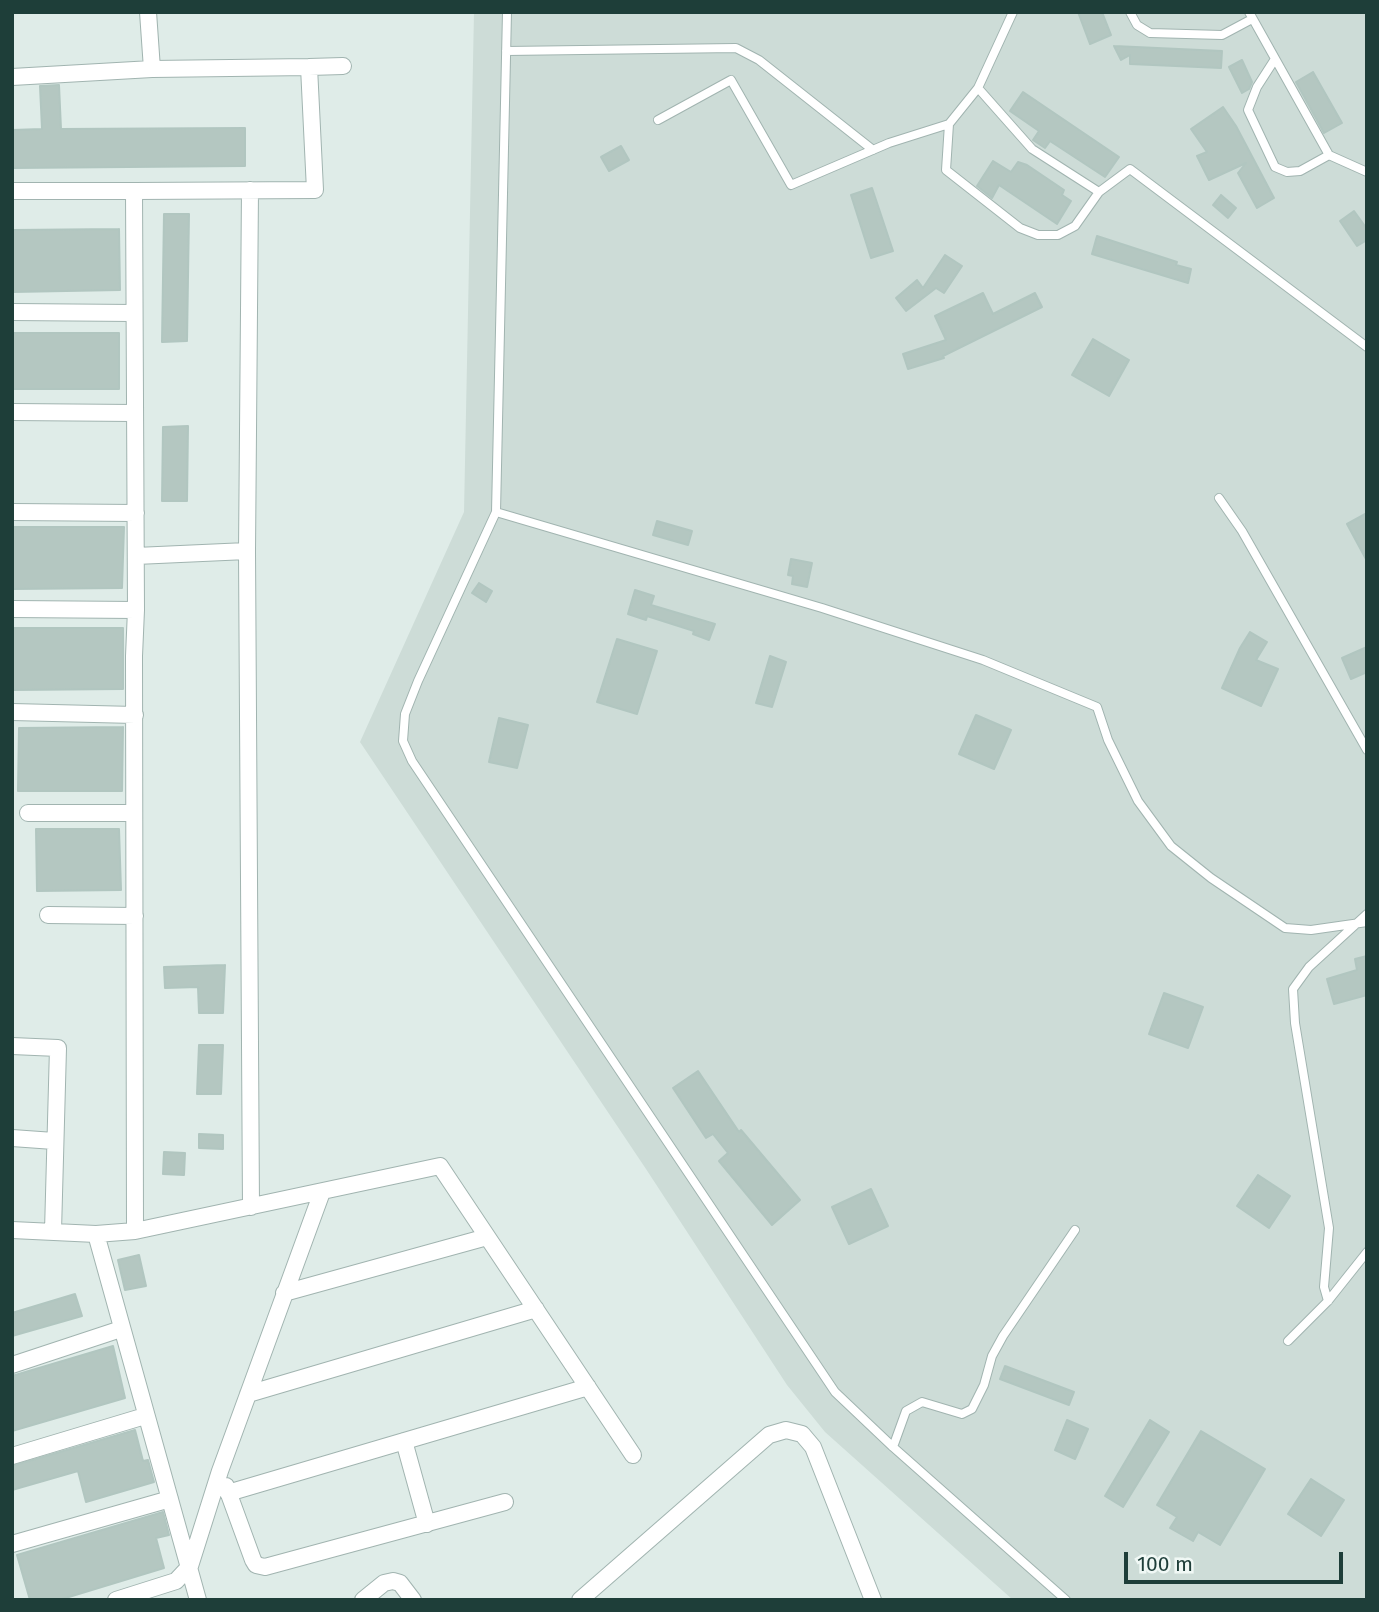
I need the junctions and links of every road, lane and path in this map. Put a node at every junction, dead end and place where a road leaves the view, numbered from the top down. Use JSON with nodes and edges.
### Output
{"nodes":[{"id":1,"x":148,"y":12,"type":"edge"},
{"id":2,"x":506,"y":12,"type":"edge"},
{"id":3,"x":1013,"y":12,"type":"edge"},
{"id":4,"x":1130,"y":12,"type":"edge"},
{"id":5,"x":1250,"y":16,"type":"edge"},
{"id":6,"x":506,"y":51,"type":"junction"},
{"id":7,"x":1275,"y":59,"type":"junction"},
{"id":8,"x":343,"y":66,"type":"dead end"},
{"id":9,"x":309,"y":67,"type":"junction"},
{"id":10,"x":152,"y":69,"type":"junction"},
{"id":11,"x":12,"y":76,"type":"edge"},
{"id":12,"x":978,"y":88,"type":"junction"},
{"id":13,"x":657,"y":120,"type":"dead end"},
{"id":14,"x":949,"y":124,"type":"junction"},
{"id":15,"x":873,"y":150,"type":"junction"},
{"id":16,"x":1329,"y":155,"type":"junction"},
{"id":17,"x":1367,"y":172,"type":"edge"},
{"id":18,"x":250,"y":190,"type":"junction"},
{"id":19,"x":12,"y":191,"type":"edge"},
{"id":20,"x":134,"y":191,"type":"junction"},
{"id":21,"x":1099,"y":192,"type":"junction"},
{"id":22,"x":12,"y":312,"type":"edge"},
{"id":23,"x":134,"y":313,"type":"junction"},
{"id":24,"x":1367,"y":347,"type":"edge"},
{"id":25,"x":12,"y":412,"type":"edge"},
{"id":26,"x":134,"y":413,"type":"junction"},
{"id":27,"x":1219,"y":498,"type":"dead end"},
{"id":28,"x":12,"y":512,"type":"edge"},
{"id":29,"x":496,"y":512,"type":"junction"},
{"id":30,"x":136,"y":513,"type":"junction"},
{"id":31,"x":247,"y":551,"type":"junction"},
{"id":32,"x":136,"y":556,"type":"junction"},
{"id":33,"x":12,"y":609,"type":"edge"},
{"id":34,"x":136,"y":610,"type":"junction"},
{"id":35,"x":12,"y":712,"type":"edge"},
{"id":36,"x":135,"y":715,"type":"junction"},
{"id":37,"x":1367,"y":750,"type":"edge"},
{"id":38,"x":28,"y":813,"type":"dead end"},
{"id":39,"x":134,"y":813,"type":"junction"},
{"id":40,"x":1367,"y":914,"type":"edge"},
{"id":41,"x":48,"y":915,"type":"dead end"},
{"id":42,"x":135,"y":916,"type":"junction"},
{"id":43,"x":1367,"y":922,"type":"edge"},
{"id":44,"x":1355,"y":924,"type":"junction"},
{"id":45,"x":12,"y":1046,"type":"edge"},
{"id":46,"x":12,"y":1138,"type":"edge"},
{"id":47,"x":54,"y":1141,"type":"junction"},
{"id":48,"x":322,"y":1192,"type":"junction"},
{"id":49,"x":251,"y":1207,"type":"junction"},
{"id":50,"x":12,"y":1230,"type":"edge"},
{"id":51,"x":1075,"y":1230,"type":"dead end"},
{"id":52,"x":53,"y":1231,"type":"junction"},
{"id":53,"x":135,"y":1231,"type":"junction"},
{"id":54,"x":96,"y":1234,"type":"junction"},
{"id":55,"x":487,"y":1237,"type":"junction"},
{"id":56,"x":1367,"y":1252,"type":"edge"},
{"id":57,"x":284,"y":1293,"type":"junction"},
{"id":58,"x":1328,"y":1301,"type":"junction"},
{"id":59,"x":536,"y":1309,"type":"junction"},
{"id":60,"x":121,"y":1329,"type":"junction"},
{"id":61,"x":1287,"y":1341,"type":"dead end"},
{"id":62,"x":12,"y":1365,"type":"edge"},
{"id":63,"x":588,"y":1387,"type":"junction"},
{"id":64,"x":248,"y":1394,"type":"junction"},
{"id":65,"x":145,"y":1416,"type":"junction"},
{"id":66,"x":404,"y":1441,"type":"junction"},
{"id":67,"x":893,"y":1447,"type":"junction"},
{"id":68,"x":633,"y":1455,"type":"dead end"},
{"id":69,"x":12,"y":1456,"type":"edge"},
{"id":70,"x":220,"y":1471,"type":"junction"},
{"id":71,"x":228,"y":1493,"type":"junction"},
{"id":72,"x":170,"y":1499,"type":"junction"},
{"id":73,"x":505,"y":1502,"type":"dead end"},
{"id":74,"x":427,"y":1524,"type":"junction"},
{"id":75,"x":12,"y":1544,"type":"edge"},
{"id":76,"x":190,"y":1566,"type":"junction"},
{"id":77,"x":116,"y":1600,"type":"edge"},
{"id":78,"x":198,"y":1600,"type":"edge"},
{"id":79,"x":363,"y":1600,"type":"edge"},
{"id":80,"x":413,"y":1600,"type":"edge"},
{"id":81,"x":580,"y":1600,"type":"edge"},
{"id":82,"x":873,"y":1600,"type":"edge"},
{"id":83,"x":1066,"y":1600,"type":"edge"}],
"edges":[{"from":1,"to":10,"type":"street"},
{"from":2,"to":6,"type":"lane"},
{"from":3,"to":12,"type":"lane"},
{"from":4,"to":5,"type":"lane"},
{"from":5,"to":7,"type":"lane"},
{"from":6,"to":15,"type":"lane"},
{"from":6,"to":29,"type":"lane"},
{"from":7,"to":16,"type":"lane"},
{"from":7,"to":16,"type":"lane"},
{"from":8,"to":9,"type":"street"},
{"from":9,"to":10,"type":"street"},
{"from":9,"to":18,"type":"street"},
{"from":10,"to":11,"type":"street"},
{"from":12,"to":14,"type":"lane"},
{"from":12,"to":21,"type":"lane"},
{"from":13,"to":15,"type":"lane"},
{"from":14,"to":15,"type":"lane"},
{"from":14,"to":21,"type":"lane"},
{"from":16,"to":17,"type":"lane"},
{"from":18,"to":20,"type":"street"},
{"from":18,"to":31,"type":"street"},
{"from":19,"to":20,"type":"street"},
{"from":20,"to":23,"type":"street"},
{"from":21,"to":24,"type":"lane"},
{"from":22,"to":23,"type":"street"},
{"from":23,"to":26,"type":"street"},
{"from":25,"to":26,"type":"street"},
{"from":26,"to":30,"type":"street"},
{"from":27,"to":37,"type":"lane"},
{"from":28,"to":30,"type":"street"},
{"from":29,"to":44,"type":"lane"},
{"from":29,"to":67,"type":"lane"},
{"from":30,"to":32,"type":"street"},
{"from":31,"to":32,"type":"street"},
{"from":31,"to":49,"type":"street"},
{"from":32,"to":34,"type":"street"},
{"from":33,"to":34,"type":"street"},
{"from":34,"to":36,"type":"street"},
{"from":35,"to":36,"type":"street"},
{"from":36,"to":39,"type":"street"},
{"from":38,"to":39,"type":"street"},
{"from":39,"to":42,"type":"street"},
{"from":40,"to":44,"type":"lane"},
{"from":41,"to":42,"type":"street"},
{"from":42,"to":53,"type":"street"},
{"from":43,"to":44,"type":"lane"},
{"from":44,"to":58,"type":"lane"},
{"from":45,"to":47,"type":"street"},
{"from":46,"to":47,"type":"street"},
{"from":47,"to":52,"type":"street"},
{"from":48,"to":49,"type":"street"},
{"from":48,"to":55,"type":"street"},
{"from":48,"to":57,"type":"street"},
{"from":49,"to":53,"type":"street"},
{"from":50,"to":52,"type":"street"},
{"from":51,"to":67,"type":"lane"},
{"from":52,"to":54,"type":"street"},
{"from":53,"to":54,"type":"street"},
{"from":54,"to":60,"type":"street"},
{"from":55,"to":57,"type":"street"},
{"from":55,"to":59,"type":"street"},
{"from":56,"to":58,"type":"lane"},
{"from":57,"to":64,"type":"street"},
{"from":58,"to":61,"type":"lane"},
{"from":59,"to":63,"type":"street"},
{"from":59,"to":64,"type":"street"},
{"from":60,"to":62,"type":"street"},
{"from":60,"to":65,"type":"street"},
{"from":63,"to":66,"type":"street"},
{"from":63,"to":68,"type":"street"},
{"from":64,"to":70,"type":"street"},
{"from":65,"to":69,"type":"street"},
{"from":65,"to":72,"type":"street"},
{"from":66,"to":71,"type":"street"},
{"from":66,"to":74,"type":"street"},
{"from":67,"to":83,"type":"lane"},
{"from":70,"to":71,"type":"street"},
{"from":70,"to":76,"type":"street"},
{"from":71,"to":74,"type":"street"},
{"from":72,"to":75,"type":"street"},
{"from":72,"to":76,"type":"street"},
{"from":73,"to":74,"type":"street"},
{"from":76,"to":77,"type":"street"},
{"from":76,"to":78,"type":"street"},
{"from":79,"to":80,"type":"street"},
{"from":81,"to":82,"type":"street"}]}
